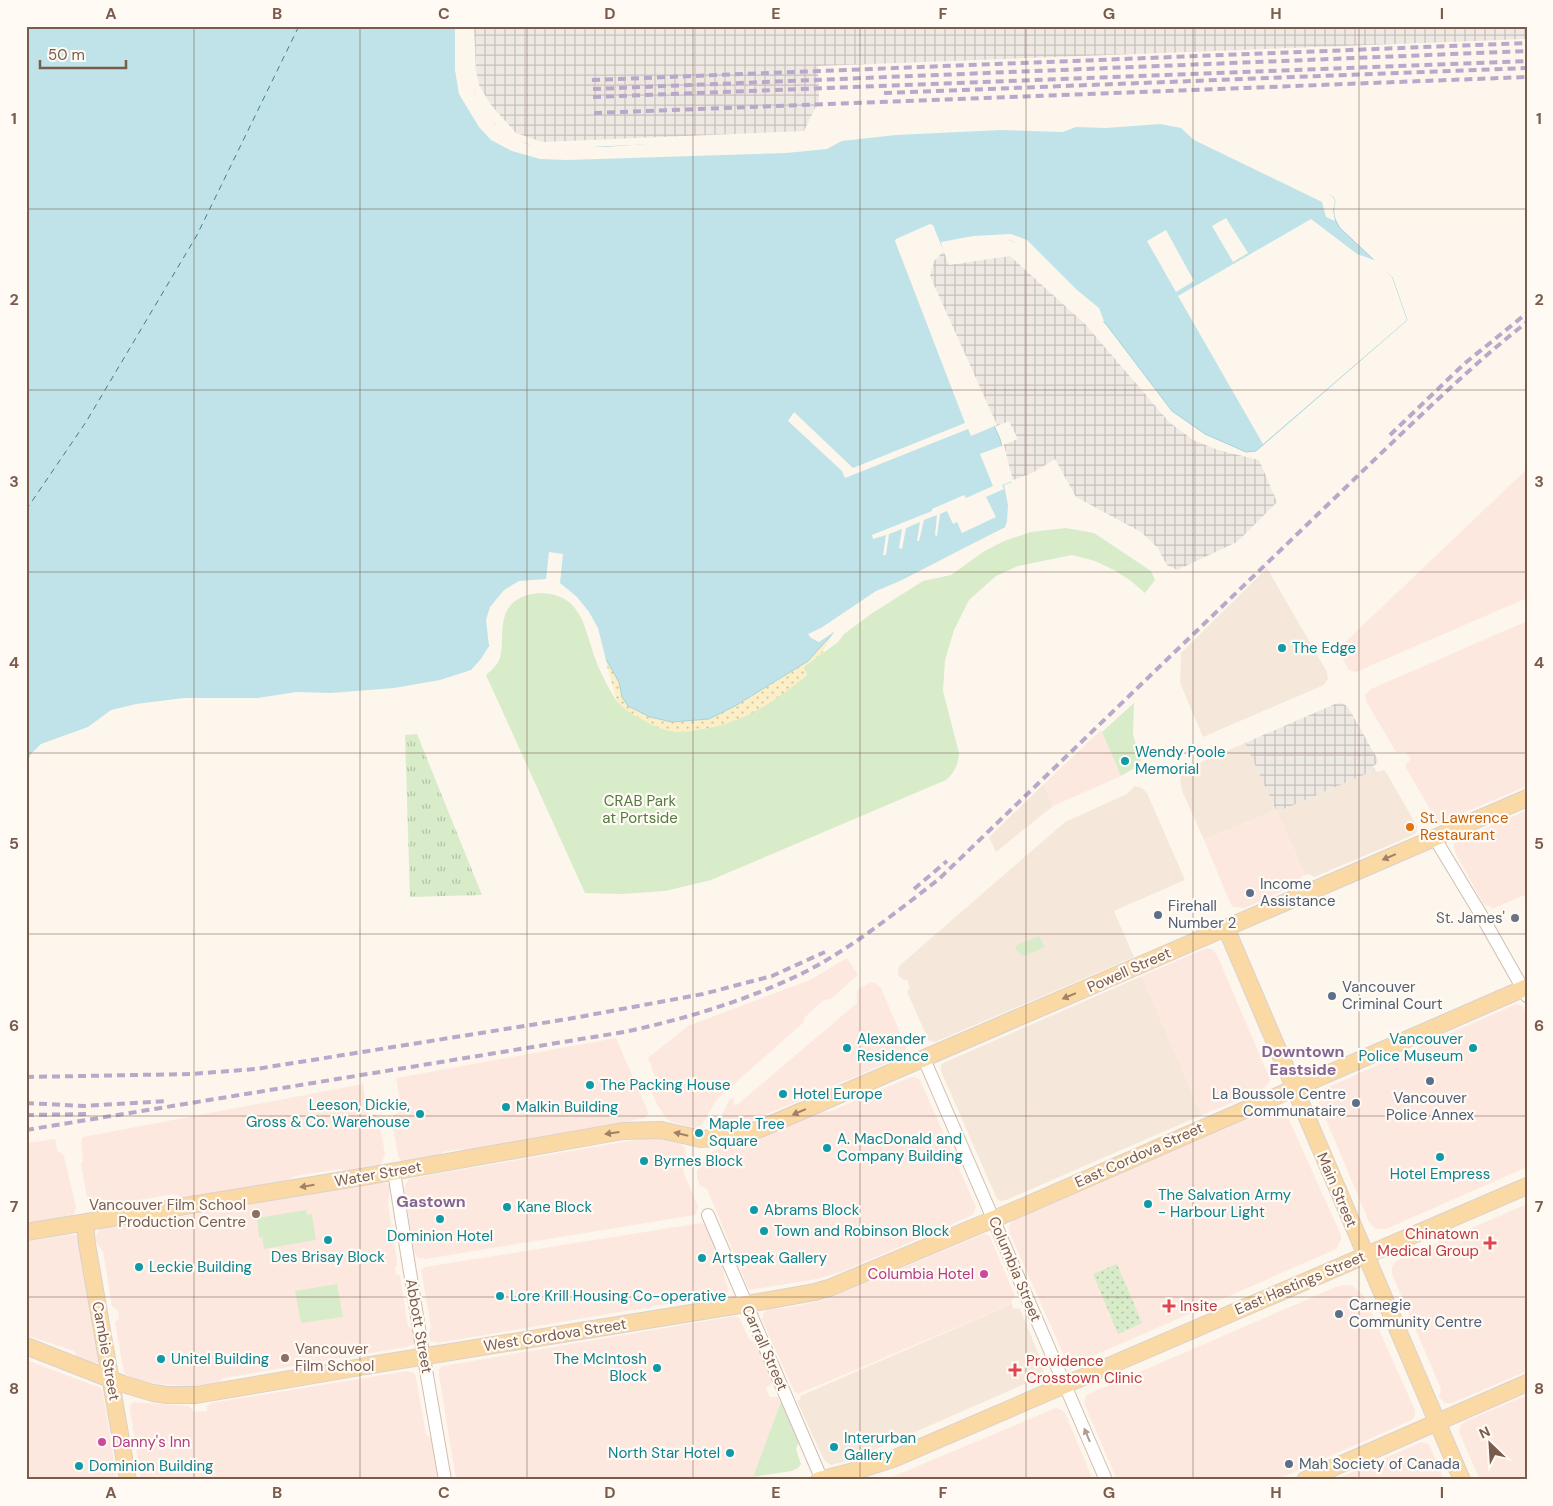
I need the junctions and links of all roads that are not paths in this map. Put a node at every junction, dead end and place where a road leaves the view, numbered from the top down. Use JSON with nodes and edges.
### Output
{"nodes":[{"id":1,"x":1527,"y":798,"type":"edge"},
{"id":2,"x":1434,"y":838,"type":"junction"},
{"id":3,"x":1226,"y":928,"type":"junction"},
{"id":4,"x":1525,"y":991,"type":"edge"},
{"id":5,"x":924,"y":1059,"type":"junction"},
{"id":6,"x":1294,"y":1088,"type":"junction"},
{"id":7,"x":728,"y":1137,"type":"joint"},
{"id":8,"x":394,"y":1172,"type":"junction"},
{"id":9,"x":1527,"y":1186,"type":"edge"},
{"id":10,"x":708,"y":1215,"type":"dead end"},
{"id":11,"x":994,"y":1219,"type":"junction"},
{"id":12,"x":86,"y":1222,"type":"junction"},
{"id":13,"x":26,"y":1232,"type":"edge"},
{"id":14,"x":1365,"y":1255,"type":"junction"},
{"id":15,"x":745,"y":1304,"type":"junction"},
{"id":16,"x":26,"y":1346,"type":"edge"},
{"id":17,"x":424,"y":1356,"type":"junction"},
{"id":18,"x":112,"y":1380,"type":"junction"},
{"id":19,"x":1527,"y":1383,"type":"edge"},
{"id":20,"x":1065,"y":1385,"type":"junction"},
{"id":21,"x":1437,"y":1422,"type":"junction"},
{"id":22,"x":128,"y":1480,"type":"edge"},
{"id":23,"x":445,"y":1480,"type":"edge"},
{"id":24,"x":821,"y":1480,"type":"edge"},
{"id":25,"x":1106,"y":1480,"type":"edge"},
{"id":26,"x":1304,"y":1480,"type":"edge"},
{"id":27,"x":1462,"y":1480,"type":"edge"}],
"edges":[{"from":1,"to":2,"type":"main road","name":"Powell Street"},
{"from":2,"to":3,"type":"main road","name":"Powell Street","one_way":true},
{"from":2,"to":4,"type":"street"},
{"from":3,"to":5,"type":"main road","name":"Powell Street","one_way":true},
{"from":3,"to":6,"type":"main road","name":"Main Street"},
{"from":4,"to":6,"type":"main road","name":"East Cordova Street"},
{"from":5,"to":7,"type":"main road","name":"Powell Street","one_way":true},
{"from":5,"to":11,"type":"street","name":"Columbia Street"},
{"from":6,"to":11,"type":"main road","name":"East Cordova Street"},
{"from":6,"to":14,"type":"main road","name":"Main Street"},
{"from":7,"to":8,"type":"main road","name":"Water Street","one_way":true},
{"from":8,"to":12,"type":"main road","name":"Water Street","one_way":true},
{"from":8,"to":17,"type":"street","name":"Abbott Street"},
{"from":9,"to":14,"type":"main road","name":"East Hastings Street"},
{"from":10,"to":15,"type":"street","name":"Carrall Street"},
{"from":11,"to":15,"type":"main road","name":"East Cordova Street"},
{"from":11,"to":20,"type":"street","name":"Columbia Street"},
{"from":12,"to":13,"type":"main road","name":"Water Street"},
{"from":12,"to":18,"type":"main road","name":"Cambie Street"},
{"from":14,"to":20,"type":"main road","name":"East Hastings Street"},
{"from":14,"to":21,"type":"main road","name":"Main Street"},
{"from":15,"to":17,"type":"main road","name":"West Cordova Street"},
{"from":15,"to":24,"type":"street","name":"Carrall Street"},
{"from":16,"to":18,"type":"main road","name":"West Cordova Street"},
{"from":17,"to":18,"type":"main road","name":"West Cordova Street"},
{"from":17,"to":23,"type":"street","name":"Abbott Street"},
{"from":18,"to":22,"type":"main road","name":"Cambie Street"},
{"from":19,"to":21,"type":"main road"},
{"from":20,"to":24,"type":"main road","name":"East Hastings Street"},
{"from":25,"to":20,"type":"street","name":"Columbia Street","one_way":true},
{"from":21,"to":26,"type":"main road"},
{"from":21,"to":27,"type":"main road","name":"Main Street"}]}
